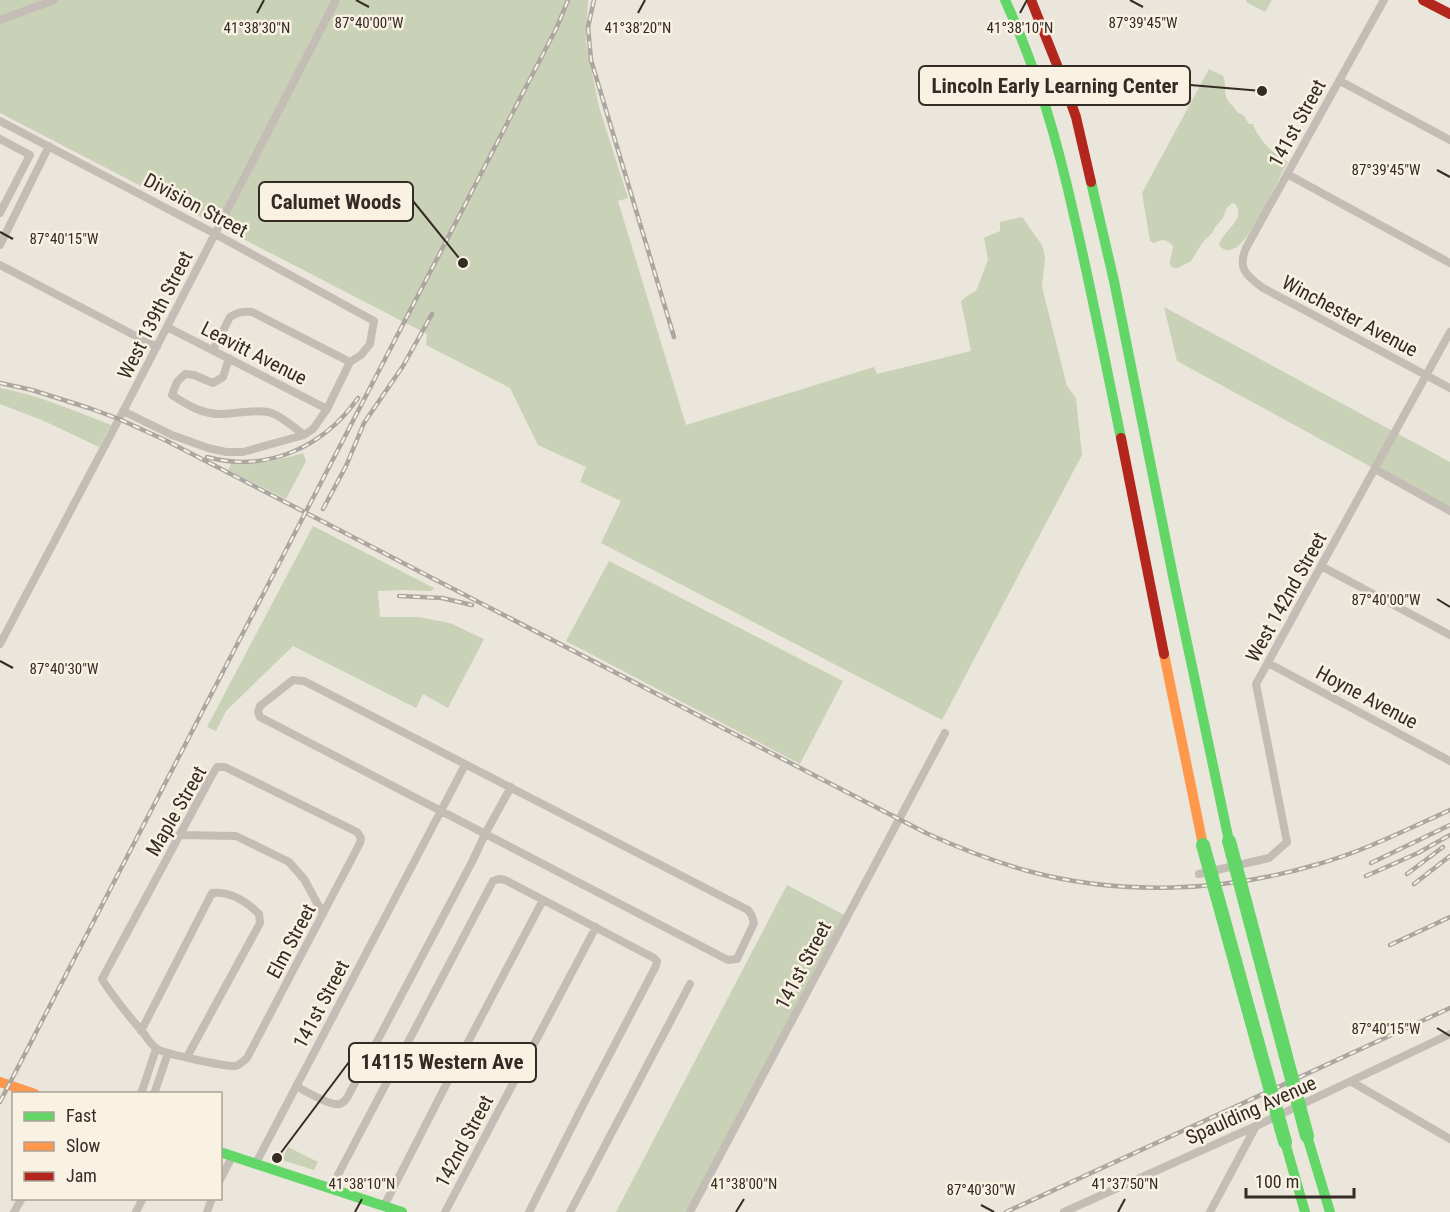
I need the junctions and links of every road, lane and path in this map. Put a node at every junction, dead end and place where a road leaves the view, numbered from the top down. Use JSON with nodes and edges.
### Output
{"nodes":[{"id":1,"x":54,"y":0,"type":"edge"},
{"id":2,"x":336,"y":0,"type":"edge"},
{"id":3,"x":1005,"y":0,"type":"edge"},
{"id":4,"x":1031,"y":0,"type":"edge"},
{"id":5,"x":1384,"y":0,"type":"edge"},
{"id":6,"x":1430,"y":2,"type":"edge"},
{"id":7,"x":1450,"y":14,"type":"edge"},
{"id":8,"x":0,"y":20,"type":"edge"},
{"id":9,"x":1340,"y":81,"type":"junction"},
{"id":10,"x":0,"y":121,"type":"edge"},
{"id":11,"x":0,"y":140,"type":"edge"},
{"id":12,"x":1450,"y":140,"type":"edge"},
{"id":13,"x":49,"y":146,"type":"junction"},
{"id":14,"x":1287,"y":174,"type":"junction"},
{"id":15,"x":0,"y":213,"type":"edge"},
{"id":16,"x":216,"y":234,"type":"junction"},
{"id":17,"x":0,"y":245,"type":"edge"},
{"id":18,"x":1450,"y":263,"type":"edge"},
{"id":19,"x":1242,"y":264,"type":"joint"},
{"id":20,"x":0,"y":265,"type":"edge"},
{"id":21,"x":166,"y":327,"type":"junction"},
{"id":22,"x":1450,"y":332,"type":"edge"},
{"id":23,"x":157,"y":347,"type":"junction"},
{"id":24,"x":213,"y":350,"type":"junction"},
{"id":25,"x":229,"y":358,"type":"junction"},
{"id":26,"x":350,"y":362,"type":"junction"},
{"id":27,"x":1426,"y":375,"type":"junction"},
{"id":28,"x":1450,"y":388,"type":"edge"},
{"id":29,"x":327,"y":409,"type":"junction"},
{"id":30,"x":123,"y":411,"type":"junction"},
{"id":31,"x":304,"y":435,"type":"junction"},
{"id":32,"x":1375,"y":469,"type":"junction"},
{"id":33,"x":1450,"y":511,"type":"edge"},
{"id":34,"x":1321,"y":566,"type":"junction"},
{"id":35,"x":1450,"y":635,"type":"edge"},
{"id":36,"x":0,"y":645,"type":"edge"},
{"id":37,"x":1268,"y":663,"type":"junction"},
{"id":38,"x":945,"y":733,"type":"dead end"},
{"id":39,"x":1450,"y":761,"type":"edge"},
{"id":40,"x":465,"y":765,"type":"junction"},
{"id":41,"x":511,"y":787,"type":"junction"},
{"id":42,"x":441,"y":810,"type":"junction"},
{"id":43,"x":485,"y":834,"type":"junction"},
{"id":44,"x":179,"y":835,"type":"junction"},
{"id":45,"x":361,"y":838,"type":"joint"},
{"id":46,"x":1199,"y":874,"type":"dead end"},
{"id":47,"x":543,"y":900,"type":"junction"},
{"id":48,"x":323,"y":914,"type":"junction"},
{"id":49,"x":596,"y":927,"type":"junction"},
{"id":50,"x":690,"y":984,"type":"dead end"},
{"id":51,"x":141,"y":1031,"type":"junction"},
{"id":52,"x":1450,"y":1034,"type":"edge"},
{"id":53,"x":406,"y":1046,"type":"junction"},
{"id":54,"x":156,"y":1048,"type":"junction"},
{"id":55,"x":168,"y":1053,"type":"junction"},
{"id":56,"x":187,"y":1057,"type":"junction"},
{"id":57,"x":453,"y":1071,"type":"junction"},
{"id":58,"x":0,"y":1082,"type":"edge"},
{"id":59,"x":1352,"y":1082,"type":"junction"},
{"id":60,"x":296,"y":1086,"type":"junction"},
{"id":61,"x":29,"y":1092,"type":"edge"},
{"id":62,"x":142,"y":1092,"type":"edge"},
{"id":63,"x":155,"y":1092,"type":"edge"},
{"id":64,"x":1256,"y":1126,"type":"junction"},
{"id":65,"x":1450,"y":1139,"type":"edge"},
{"id":66,"x":227,"y":1154,"type":"edge"},
{"id":67,"x":256,"y":1163,"type":"junction"},
{"id":68,"x":222,"y":1173,"type":"edge"},
{"id":69,"x":332,"y":1188,"type":"junction"},
{"id":70,"x":384,"y":1206,"type":"junction"},
{"id":71,"x":402,"y":1212,"type":"edge"},
{"id":72,"x":445,"y":1212,"type":"edge"},
{"id":73,"x":528,"y":1212,"type":"edge"},
{"id":74,"x":570,"y":1212,"type":"edge"},
{"id":75,"x":690,"y":1212,"type":"edge"},
{"id":76,"x":1064,"y":1212,"type":"edge"},
{"id":77,"x":1210,"y":1212,"type":"edge"},
{"id":78,"x":1305,"y":1212,"type":"edge"},
{"id":79,"x":1330,"y":1212,"type":"edge"}],
"edges":[{"from":1,"to":8,"type":"street"},
{"from":2,"to":16,"type":"street","name":"West 139th Street"},
{"from":3,"to":78,"type":"main road","bridge":true},
{"from":4,"to":79,"type":"main road","bridge":true},
{"from":5,"to":9,"type":"street","name":"141st Street"},
{"from":6,"to":7,"type":"main road"},
{"from":9,"to":12,"type":"street"},
{"from":9,"to":14,"type":"street","name":"141st Street"},
{"from":10,"to":13,"type":"street","name":"Division Street"},
{"from":11,"to":15,"type":"street"},
{"from":13,"to":16,"type":"street","name":"Division Street"},
{"from":13,"to":17,"type":"street"},
{"from":14,"to":18,"type":"street"},
{"from":14,"to":19,"type":"street","name":"141st Street"},
{"from":16,"to":21,"type":"street","name":"West 139th Street"},
{"from":16,"to":26,"type":"street","name":"Division Street"},
{"from":19,"to":27,"type":"street","name":"Winchester Avenue"},
{"from":20,"to":23,"type":"street"},
{"from":21,"to":23,"type":"street","name":"West 139th Street"},
{"from":21,"to":24,"type":"street","name":"Leavitt Avenue"},
{"from":22,"to":27,"type":"street","name":"West 142nd Street"},
{"from":23,"to":30,"type":"street","name":"West 139th Street"},
{"from":24,"to":25,"type":"street","name":"Leavitt Avenue"},
{"from":24,"to":26,"type":"street"},
{"from":25,"to":29,"type":"street","name":"Leavitt Avenue"},
{"from":25,"to":31,"type":"street"},
{"from":26,"to":29,"type":"street"},
{"from":27,"to":28,"type":"street","name":"Winchester Avenue"},
{"from":27,"to":32,"type":"street","name":"West 142nd Street"},
{"from":29,"to":31,"type":"street"},
{"from":30,"to":31,"type":"street"},
{"from":30,"to":36,"type":"street","name":"West 139th Street"},
{"from":32,"to":33,"type":"street"},
{"from":32,"to":34,"type":"street","name":"West 142nd Street"},
{"from":34,"to":35,"type":"street"},
{"from":34,"to":37,"type":"street","name":"West 142nd Street"},
{"from":37,"to":39,"type":"street","name":"Hoyne Avenue"},
{"from":37,"to":46,"type":"street","name":"West 142nd Street"},
{"from":38,"to":75,"type":"street","name":"141st Street"},
{"from":40,"to":41,"type":"street"},
{"from":40,"to":42,"type":"street","name":"141st Street"},
{"from":40,"to":42,"type":"street"},
{"from":41,"to":43,"type":"street"},
{"from":41,"to":43,"type":"street"},
{"from":42,"to":43,"type":"street"},
{"from":42,"to":60,"type":"street","name":"141st Street"},
{"from":43,"to":60,"type":"street"},
{"from":44,"to":45,"type":"street","name":"Maple Street"},
{"from":44,"to":48,"type":"street"},
{"from":44,"to":51,"type":"street","name":"Maple Street"},
{"from":45,"to":48,"type":"street","name":"Elm Street"},
{"from":47,"to":49,"type":"street"},
{"from":47,"to":53,"type":"street"},
{"from":47,"to":57,"type":"street"},
{"from":48,"to":56,"type":"street","name":"Elm Street"},
{"from":49,"to":72,"type":"street","name":"142nd Street"},
{"from":49,"to":73,"type":"street"},
{"from":50,"to":74,"type":"street"},
{"from":51,"to":54,"type":"street"},
{"from":51,"to":56,"type":"street"},
{"from":52,"to":59,"type":"street","name":"Spaulding Avenue"},
{"from":53,"to":57,"type":"street"},
{"from":53,"to":69,"type":"street"},
{"from":54,"to":55,"type":"street"},
{"from":54,"to":62,"type":"street"},
{"from":55,"to":56,"type":"street"},
{"from":55,"to":63,"type":"street"},
{"from":57,"to":70,"type":"street"},
{"from":58,"to":61,"type":"main road"},
{"from":59,"to":64,"type":"street","name":"Spaulding Avenue"},
{"from":59,"to":65,"type":"street"},
{"from":60,"to":67,"type":"street","name":"141st Street"},
{"from":64,"to":76,"type":"street","name":"Spaulding Avenue"},
{"from":64,"to":77,"type":"street"},
{"from":66,"to":67,"type":"main road"},
{"from":66,"to":68,"type":"street"},
{"from":67,"to":69,"type":"main road"},
{"from":69,"to":70,"type":"main road"},
{"from":70,"to":71,"type":"main road"}]}
